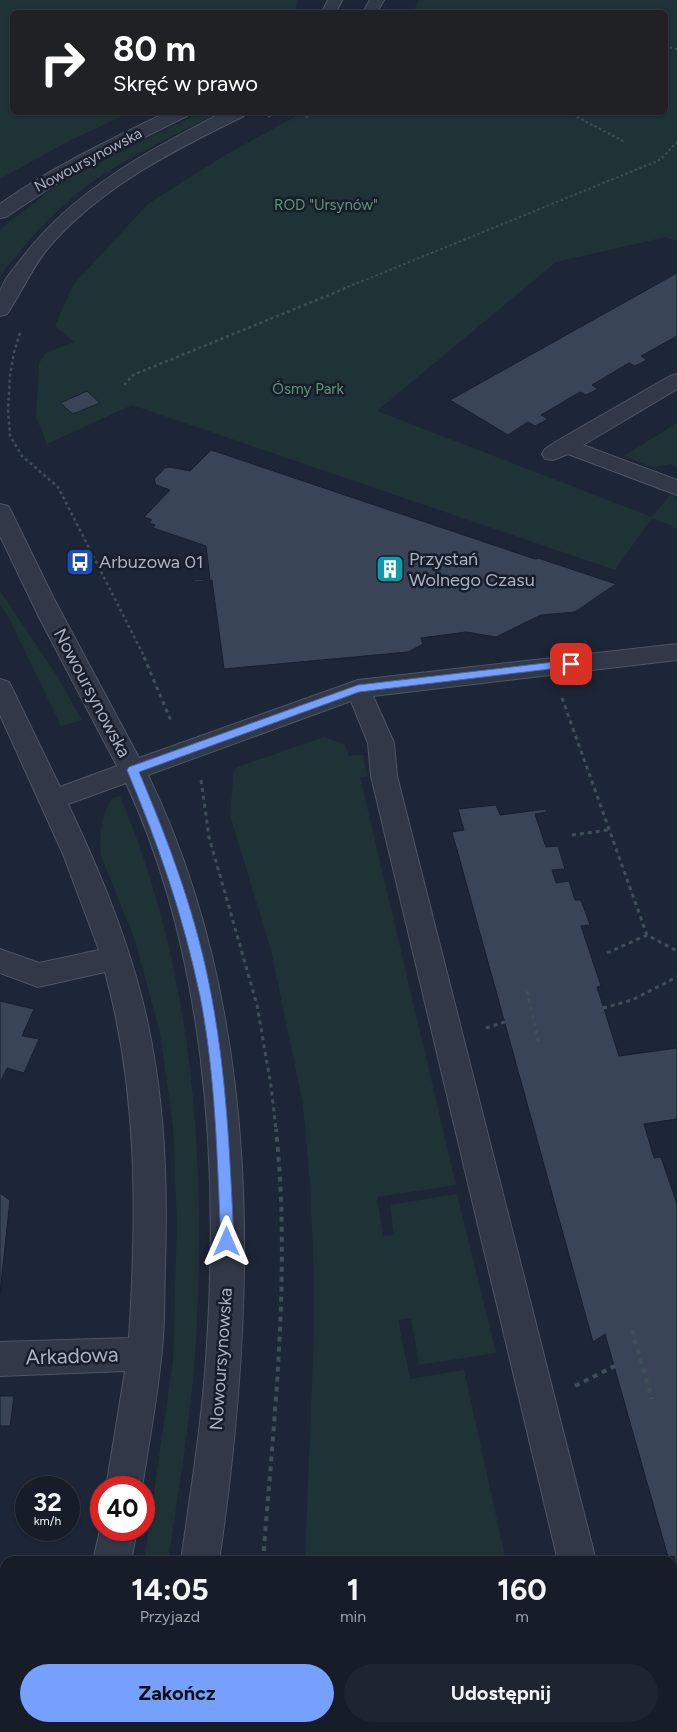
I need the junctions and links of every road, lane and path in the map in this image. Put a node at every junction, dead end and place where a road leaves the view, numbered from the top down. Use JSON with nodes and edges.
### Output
{"nodes":[{"id":1,"x":175,"y":115,"type":"edge"},
{"id":2,"x":232,"y":115,"type":"edge"},
{"id":3,"x":271,"y":115,"type":"edge"},
{"id":4,"x":311,"y":115,"type":"edge"},
{"id":5,"x":574,"y":115,"type":"edge"},
{"id":6,"x":306,"y":117,"type":"dead end"},
{"id":7,"x":261,"y":121,"type":"dead end"},
{"id":8,"x":625,"y":142,"type":"dead end"},
{"id":9,"x":677,"y":142,"type":"edge"},
{"id":10,"x":0,"y":213,"type":"edge"},
{"id":11,"x":0,"y":310,"type":"edge"},
{"id":12,"x":23,"y":327,"type":"dead end"},
{"id":13,"x":677,"y":380,"type":"edge"},
{"id":14,"x":124,"y":385,"type":"dead end"},
{"id":15,"x":677,"y":488,"type":"edge"},
{"id":16,"x":0,"y":510,"type":"edge"},
{"id":17,"x":677,"y":652,"type":"edge"},
{"id":18,"x":0,"y":688,"type":"edge"},
{"id":19,"x":358,"y":689,"type":"junction"},
{"id":20,"x":560,"y":690,"type":"dead end"},
{"id":21,"x":172,"y":722,"type":"dead end"},
{"id":22,"x":132,"y":770,"type":"junction"},
{"id":23,"x":52,"y":800,"type":"junction"},
{"id":24,"x":608,"y":830,"type":"junction"},
{"id":25,"x":572,"y":835,"type":"dead end"},
{"id":26,"x":647,"y":935,"type":"junction"},
{"id":27,"x":677,"y":951,"type":"edge"},
{"id":28,"x":607,"y":953,"type":"dead end"},
{"id":29,"x":116,"y":958,"type":"junction"},
{"id":30,"x":0,"y":961,"type":"edge"},
{"id":31,"x":677,"y":977,"type":"edge"},
{"id":32,"x":527,"y":991,"type":"dead end"},
{"id":33,"x":603,"y":1008,"type":"dead end"},
{"id":34,"x":505,"y":1022,"type":"dead end"},
{"id":35,"x":483,"y":1029,"type":"dead end"},
{"id":36,"x":539,"y":1044,"type":"dead end"},
{"id":37,"x":632,"y":1330,"type":"dead end"},
{"id":38,"x":144,"y":1354,"type":"junction"},
{"id":39,"x":0,"y":1359,"type":"edge"},
{"id":40,"x":615,"y":1366,"type":"dead end"},
{"id":41,"x":568,"y":1390,"type":"dead end"},
{"id":42,"x":652,"y":1399,"type":"dead end"},
{"id":43,"x":126,"y":1476,"type":"edge"},
{"id":44,"x":116,"y":1541,"type":"edge"},
{"id":45,"x":113,"y":1556,"type":"edge"},
{"id":46,"x":201,"y":1556,"type":"edge"},
{"id":47,"x":576,"y":1556,"type":"edge"}],
"edges":[{"from":1,"to":10,"type":"street","name":"Nowoursynowska"},
{"from":2,"to":11,"type":"street","name":"Nowoursynowska"},
{"from":3,"to":7,"type":"path"},
{"from":4,"to":6,"type":"path"},
{"from":5,"to":8,"type":"path"},
{"from":9,"to":14,"type":"path"},
{"from":12,"to":21,"type":"path"},
{"from":13,"to":15,"type":"street"},
{"from":16,"to":22,"type":"street","name":"Nowoursynowska"},
{"from":17,"to":19,"type":"street"},
{"from":18,"to":23,"type":"street"},
{"from":19,"to":22,"type":"street"},
{"from":19,"to":47,"type":"street"},
{"from":20,"to":24,"type":"path"},
{"from":22,"to":23,"type":"street"},
{"from":22,"to":46,"type":"street","name":"Nowoursynowska"},
{"from":23,"to":29,"type":"street"},
{"from":24,"to":25,"type":"path"},
{"from":24,"to":26,"type":"path"},
{"from":26,"to":27,"type":"path"},
{"from":26,"to":28,"type":"path"},
{"from":29,"to":30,"type":"street"},
{"from":29,"to":38,"type":"street"},
{"from":31,"to":33,"type":"path"},
{"from":32,"to":36,"type":"path"},
{"from":34,"to":35,"type":"path"},
{"from":37,"to":42,"type":"path"},
{"from":38,"to":39,"type":"street","name":"Arkadowa"},
{"from":38,"to":43,"type":"street"},
{"from":40,"to":41,"type":"path"},
{"from":44,"to":45,"type":"street"}]}
